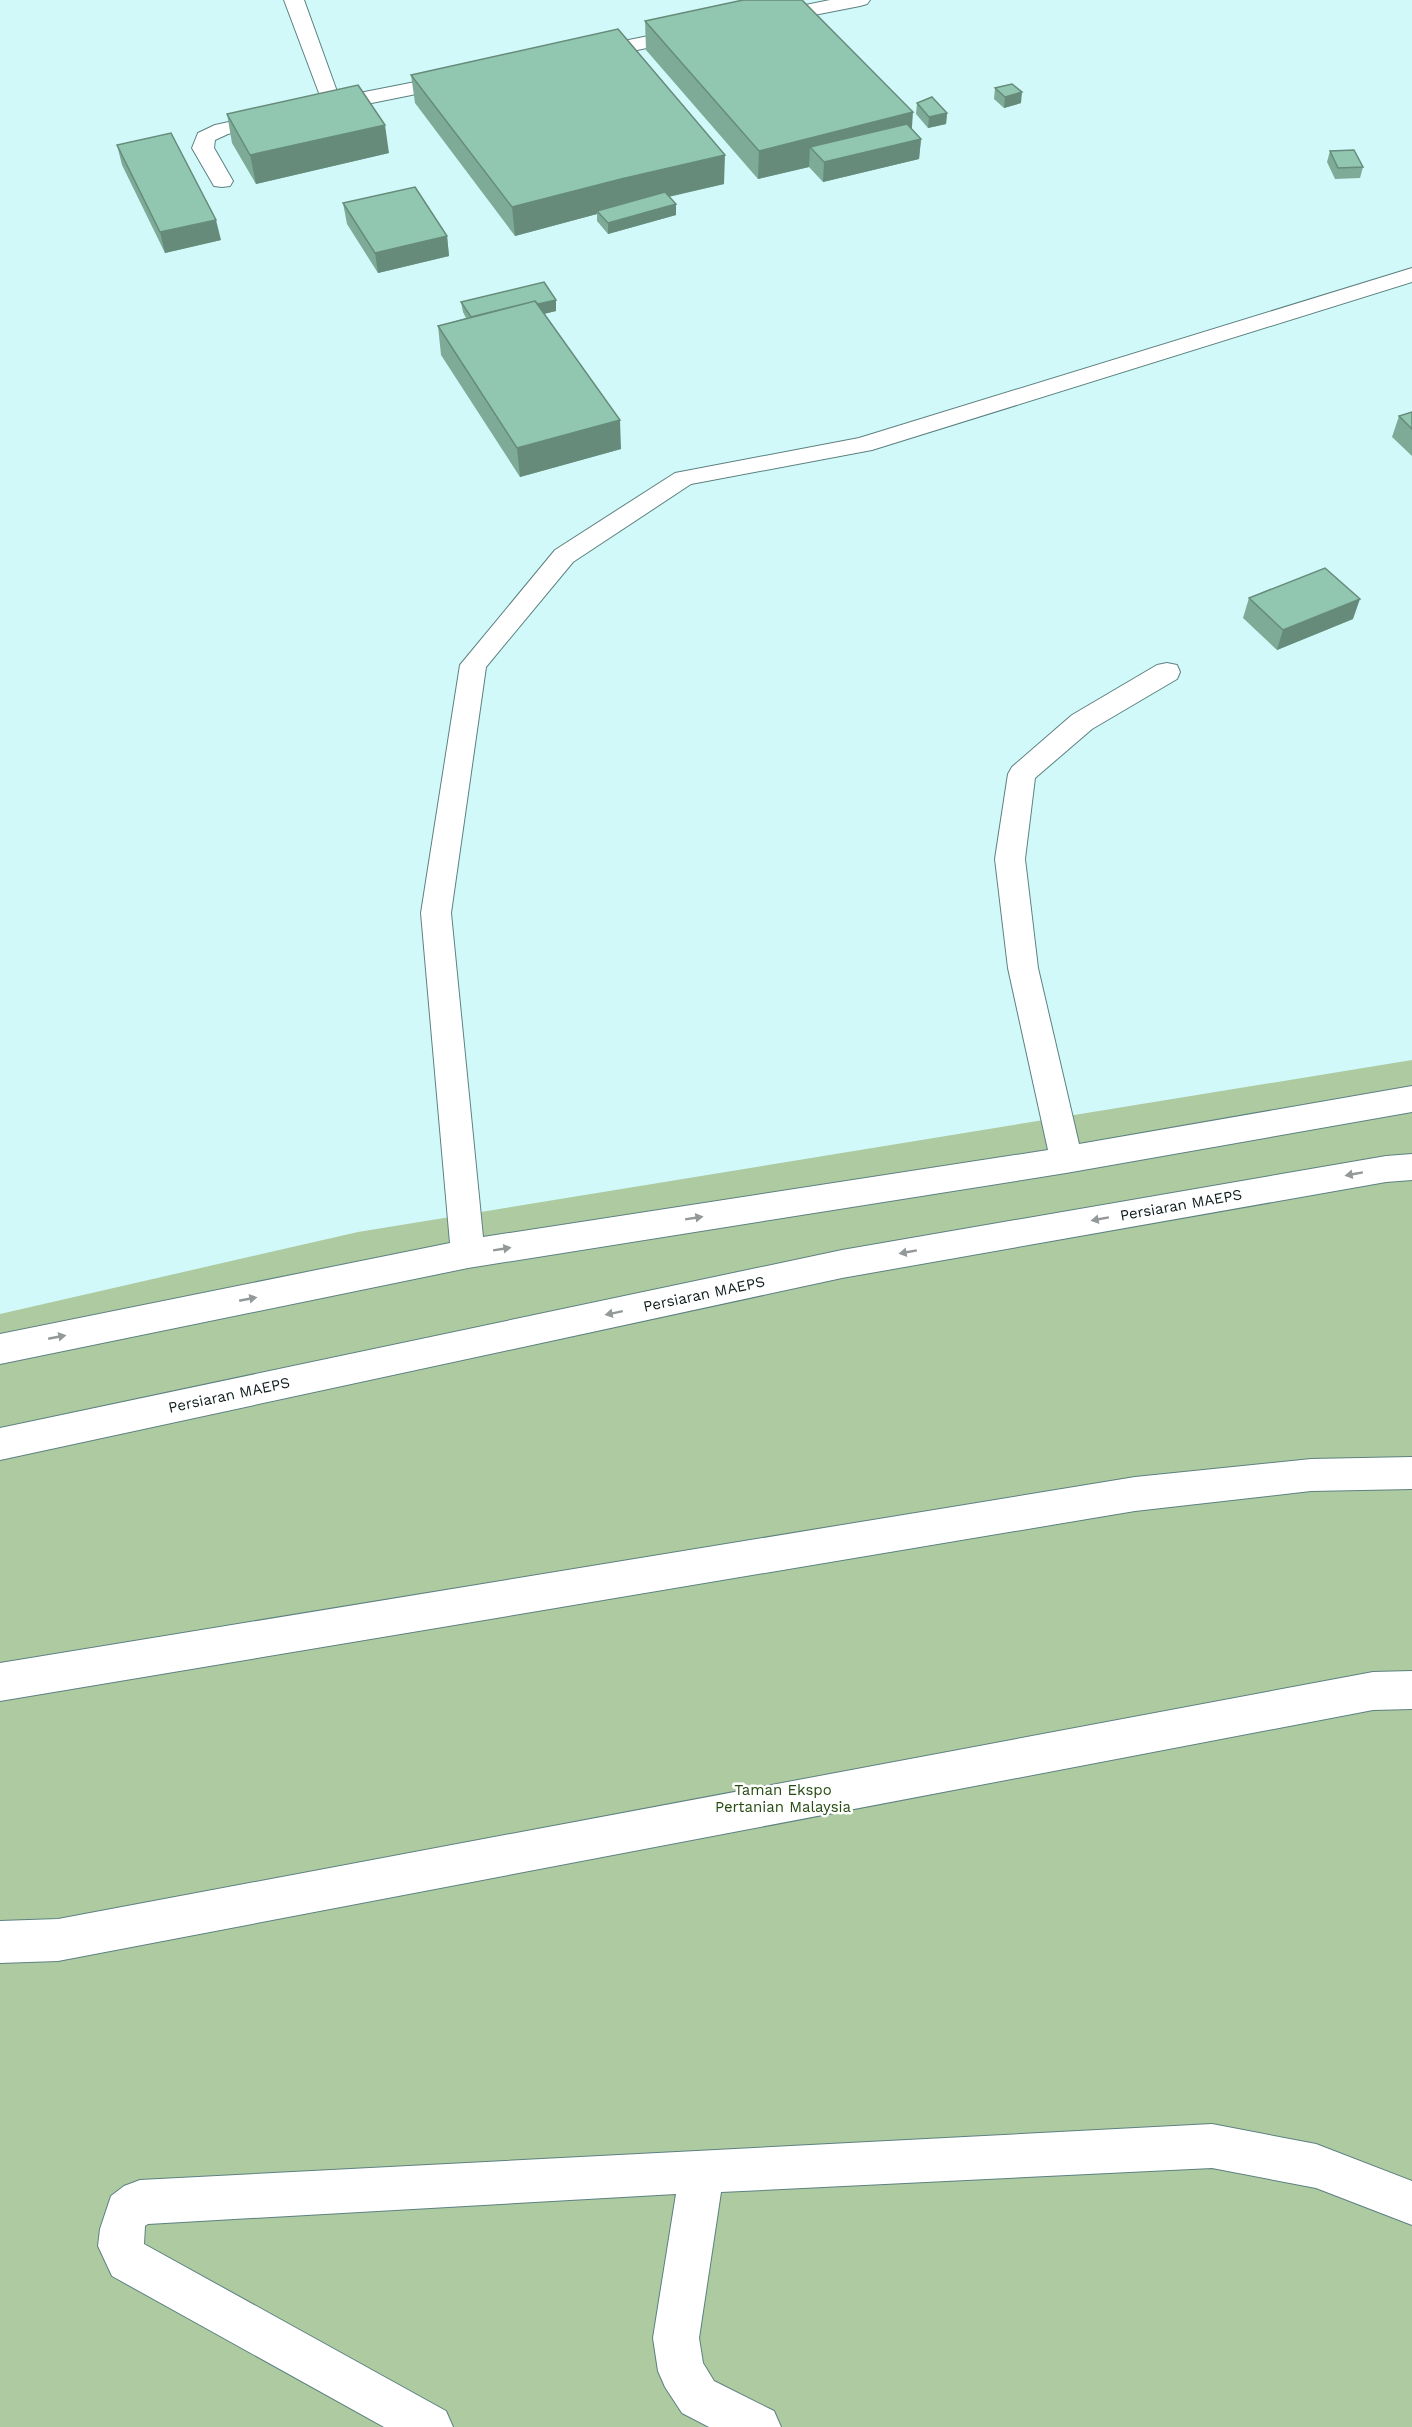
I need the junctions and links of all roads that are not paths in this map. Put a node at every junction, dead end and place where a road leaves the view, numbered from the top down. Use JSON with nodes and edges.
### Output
{"nodes":[{"id":1,"x":294,"y":0,"type":"edge"},
{"id":2,"x":860,"y":0,"type":"edge"},
{"id":3,"x":754,"y":21,"type":"edge"},
{"id":4,"x":707,"y":30,"type":"edge"},
{"id":5,"x":566,"y":58,"type":"edge"},
{"id":6,"x":472,"y":77,"type":"edge"},
{"id":7,"x":332,"y":105,"type":"junction"},
{"id":8,"x":222,"y":181,"type":"dead end"},
{"id":9,"x":1412,"y":275,"type":"edge"},
{"id":10,"x":1167,"y":672,"type":"dead end"},
{"id":11,"x":1412,"y":1099,"type":"edge"},
{"id":12,"x":1066,"y":1160,"type":"junction"},
{"id":13,"x":1412,"y":1167,"type":"edge"},
{"id":14,"x":468,"y":1254,"type":"junction"},
{"id":15,"x":0,"y":1349,"type":"edge"},
{"id":16,"x":0,"y":1444,"type":"edge"},
{"id":17,"x":1412,"y":1473,"type":"edge"},
{"id":18,"x":0,"y":1682,"type":"edge"},
{"id":19,"x":1412,"y":1690,"type":"edge"},
{"id":20,"x":0,"y":1942,"type":"edge"},
{"id":21,"x":702,"y":2171,"type":"junction"},
{"id":22,"x":1412,"y":2203,"type":"edge"},
{"id":23,"x":430,"y":2427,"type":"edge"},
{"id":24,"x":758,"y":2427,"type":"edge"}],
"edges":[{"from":1,"to":7,"type":"street"},
{"from":2,"to":3,"type":"street"},
{"from":4,"to":5,"type":"street"},
{"from":6,"to":7,"type":"street"},
{"from":7,"to":8,"type":"street"},
{"from":9,"to":14,"type":"street"},
{"from":10,"to":12,"type":"street"},
{"from":11,"to":12,"type":"street"},
{"from":14,"to":12,"type":"street","one_way":true},
{"from":13,"to":16,"type":"street","name":"Persiaran MAEPS","one_way":true},
{"from":15,"to":14,"type":"street","one_way":true},
{"from":17,"to":18,"type":"street"},
{"from":19,"to":20,"type":"street"},
{"from":21,"to":22,"type":"street"},
{"from":21,"to":23,"type":"street"},
{"from":21,"to":24,"type":"street"}]}
